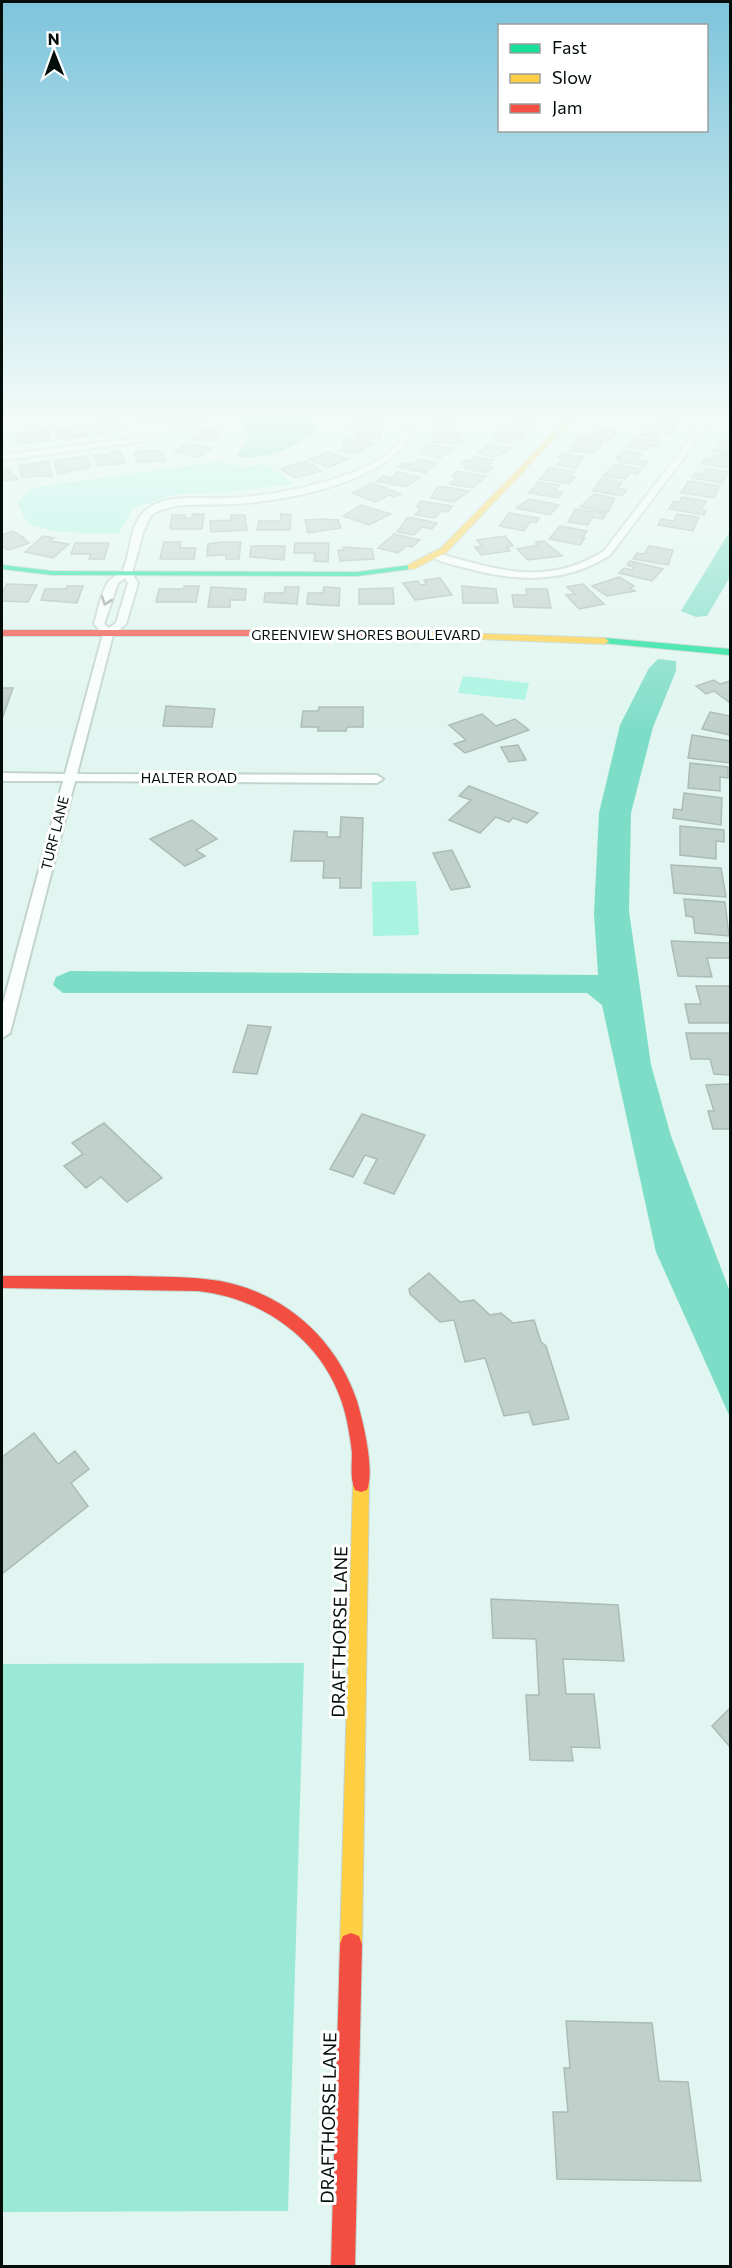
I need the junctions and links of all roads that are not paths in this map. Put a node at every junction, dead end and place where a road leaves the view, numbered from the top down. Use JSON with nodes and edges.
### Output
{"nodes":[{"id":1,"x":144,"y":519,"type":"edge"},
{"id":2,"x":472,"y":519,"type":"edge"},
{"id":3,"x":633,"y":519,"type":"edge"},
{"id":4,"x":436,"y":556,"type":"junction"},
{"id":5,"x":2,"y":567,"type":"edge"},
{"id":6,"x":127,"y":573,"type":"junction"},
{"id":7,"x":2,"y":633,"type":"edge"},
{"id":8,"x":108,"y":634,"type":"junction"},
{"id":9,"x":730,"y":652,"type":"edge"},
{"id":10,"x":2,"y":777,"type":"edge"},
{"id":11,"x":70,"y":777,"type":"junction"},
{"id":12,"x":377,"y":779,"type":"dead end"},
{"id":13,"x":2,"y":1033,"type":"edge"},
{"id":14,"x":2,"y":1282,"type":"edge"},
{"id":15,"x":343,"y":2266,"type":"edge"}],
"edges":[{"from":1,"to":6,"type":"street"},
{"from":2,"to":4,"type":"street"},
{"from":3,"to":4,"type":"street"},
{"from":4,"to":6,"type":"street"},
{"from":5,"to":6,"type":"street"},
{"from":6,"to":8,"type":"street","name":"TURF LANE"},
{"from":6,"to":8,"type":"street","name":"TURF LANE","one_way":true},
{"from":7,"to":8,"type":"street","name":"GREENVIEW SHORES BOULEVARD"},
{"from":8,"to":9,"type":"street","name":"GREENVIEW SHORES BOULEVARD"},
{"from":8,"to":11,"type":"street","name":"TURF LANE"},
{"from":10,"to":11,"type":"street","name":"HALTER ROAD"},
{"from":11,"to":12,"type":"street","name":"HALTER ROAD"},
{"from":11,"to":13,"type":"street","name":"TURF LANE"},
{"from":14,"to":15,"type":"street","name":"DRAFTHORSE LANE"}]}
